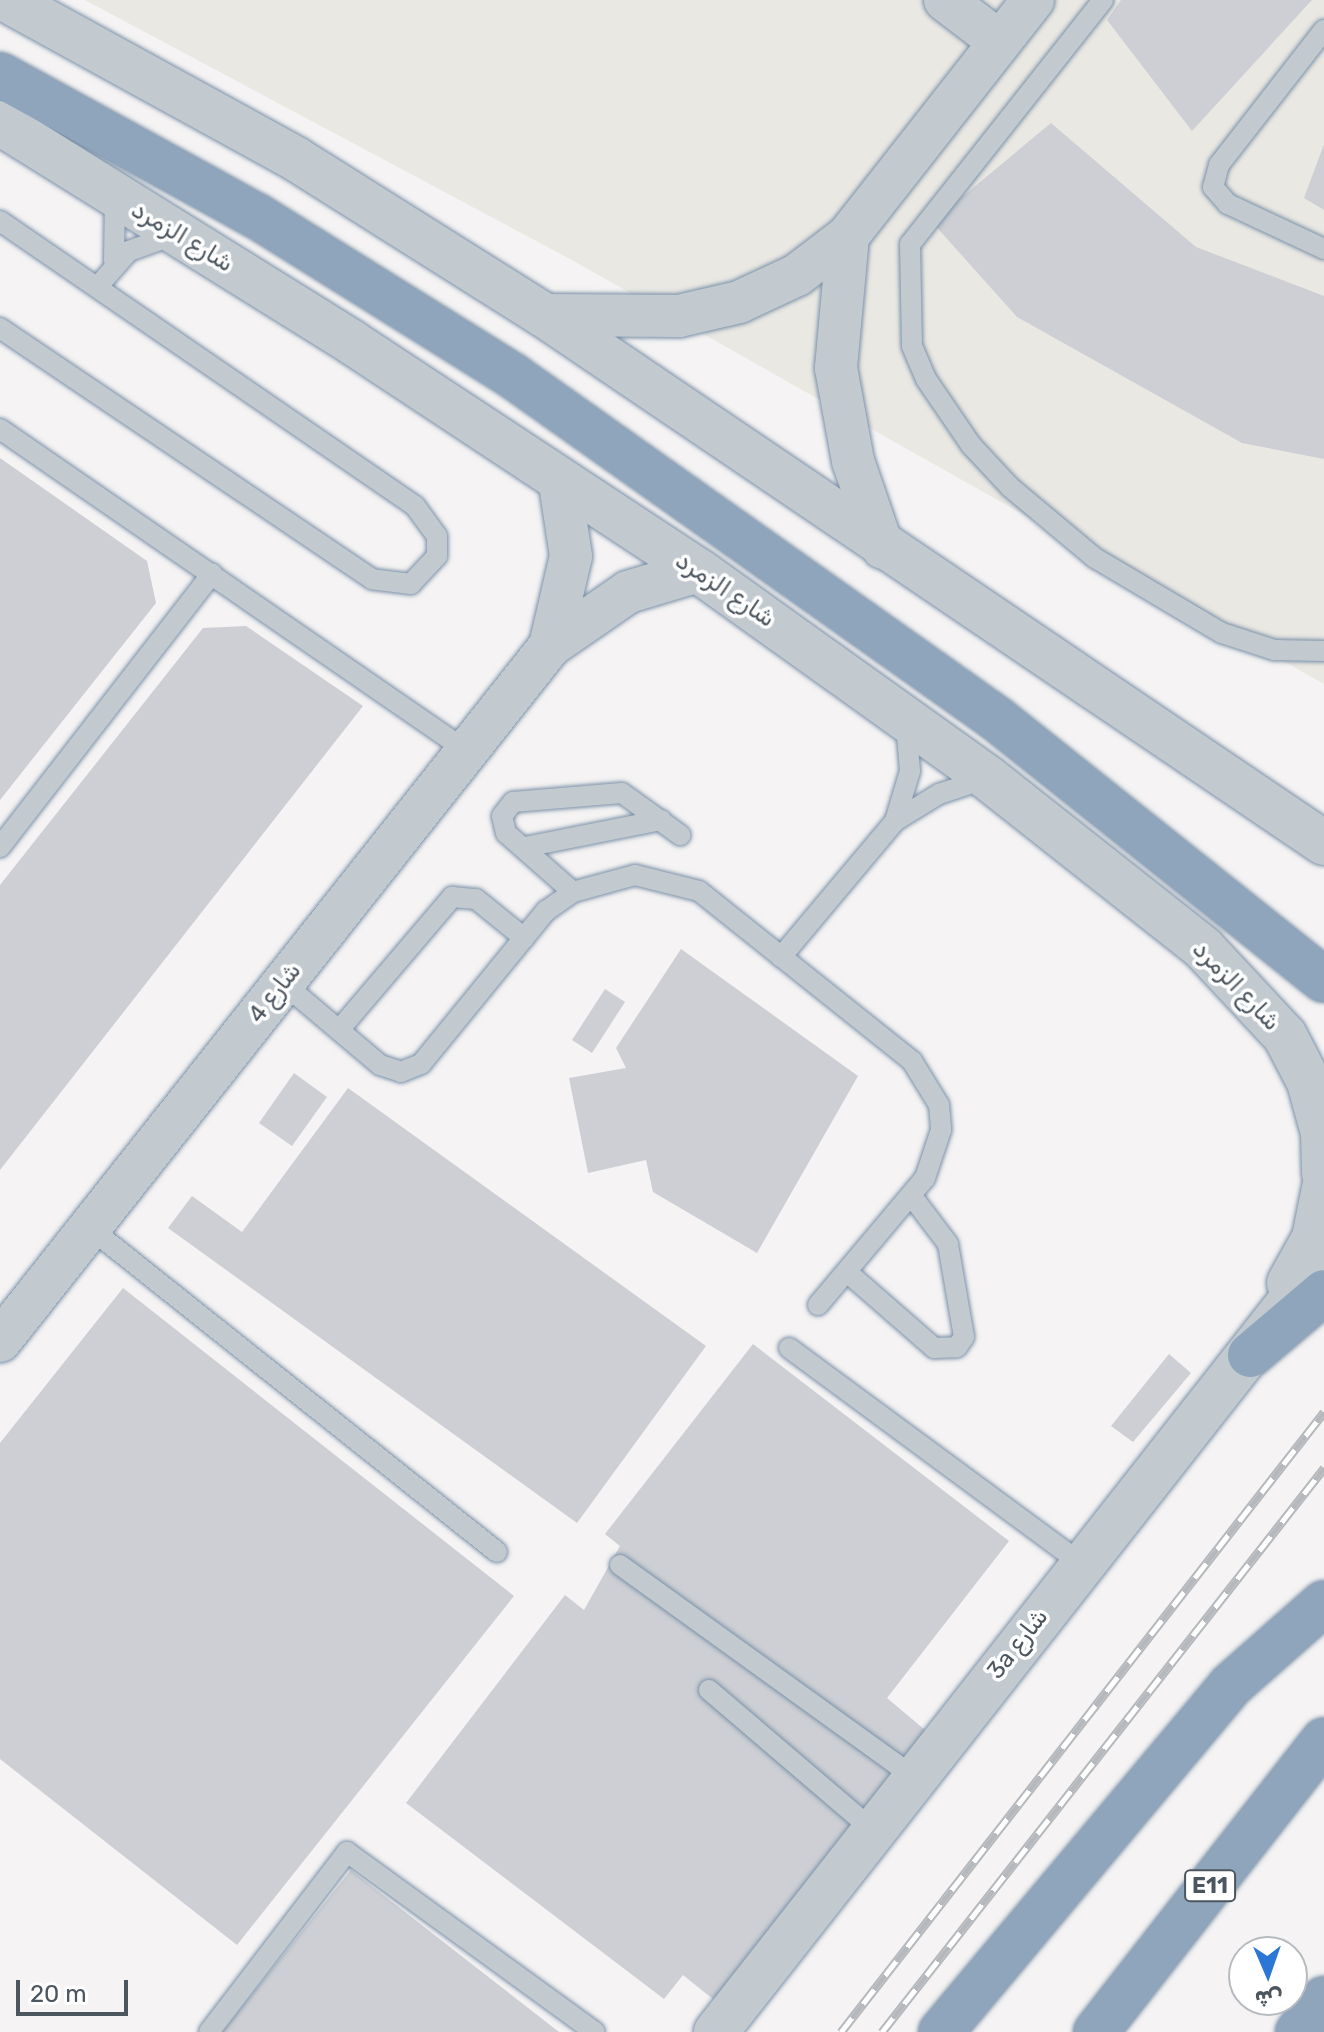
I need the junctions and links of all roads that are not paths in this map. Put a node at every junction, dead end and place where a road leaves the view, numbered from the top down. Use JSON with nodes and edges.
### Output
{"nodes":[{"id":1,"x":7,"y":0,"type":"edge"},
{"id":2,"x":945,"y":0,"type":"edge"},
{"id":3,"x":1103,"y":0,"type":"edge"},
{"id":4,"x":1028,"y":2,"type":"edge"},
{"id":5,"x":1324,"y":30,"type":"edge"},
{"id":6,"x":1000,"y":42,"type":"junction"},
{"id":7,"x":0,"y":75,"type":"edge"},
{"id":8,"x":0,"y":123,"type":"edge"},
{"id":9,"x":114,"y":195,"type":"junction"},
{"id":10,"x":0,"y":221,"type":"edge"},
{"id":11,"x":178,"y":234,"type":"junction"},
{"id":12,"x":848,"y":236,"type":"junction"},
{"id":13,"x":1324,"y":249,"type":"edge"},
{"id":14,"x":114,"y":261,"type":"junction"},
{"id":15,"x":99,"y":285,"type":"junction"},
{"id":16,"x":544,"y":315,"type":"junction"},
{"id":17,"x":0,"y":328,"type":"edge"},
{"id":18,"x":0,"y":429,"type":"edge"},
{"id":19,"x":560,"y":484,"type":"junction"},
{"id":20,"x":883,"y":548,"type":"junction"},
{"id":21,"x":699,"y":571,"type":"junction"},
{"id":22,"x":212,"y":574,"type":"junction"},
{"id":23,"x":550,"y":646,"type":"junction"},
{"id":24,"x":1324,"y":651,"type":"edge"},
{"id":25,"x":905,"y":719,"type":"junction"},
{"id":26,"x":467,"y":751,"type":"junction"},
{"id":27,"x":988,"y":778,"type":"junction"},
{"id":28,"x":661,"y":820,"type":"junction"},
{"id":29,"x":895,"y":821,"type":"junction"},
{"id":30,"x":680,"y":835,"type":"dead end"},
{"id":31,"x":1324,"y":843,"type":"edge"},
{"id":32,"x":0,"y":847,"type":"edge"},
{"id":33,"x":525,"y":847,"type":"junction"},
{"id":34,"x":573,"y":892,"type":"junction"},
{"id":35,"x":524,"y":938,"type":"junction"},
{"id":36,"x":781,"y":957,"type":"junction"},
{"id":37,"x":1324,"y":980,"type":"edge"},
{"id":38,"x":283,"y":983,"type":"junction"},
{"id":39,"x":339,"y":1030,"type":"junction"},
{"id":40,"x":1304,"y":1041,"type":"edge"},
{"id":41,"x":1324,"y":1173,"type":"edge"},
{"id":42,"x":1324,"y":1188,"type":"edge"},
{"id":43,"x":911,"y":1195,"type":"junction"},
{"id":44,"x":90,"y":1228,"type":"junction"},
{"id":45,"x":1324,"y":1258,"type":"edge"},
{"id":46,"x":847,"y":1272,"type":"junction"},
{"id":47,"x":1324,"y":1292,"type":"edge"},
{"id":48,"x":818,"y":1305,"type":"dead end"},
{"id":49,"x":0,"y":1341,"type":"edge"},
{"id":50,"x":789,"y":1348,"type":"dead end"},
{"id":51,"x":1250,"y":1355,"type":"junction"},
{"id":52,"x":497,"y":1552,"type":"dead end"},
{"id":53,"x":1081,"y":1563,"type":"junction"},
{"id":54,"x":620,"y":1565,"type":"dead end"},
{"id":55,"x":1324,"y":1603,"type":"edge"},
{"id":56,"x":709,"y":1690,"type":"dead end"},
{"id":57,"x":1324,"y":1740,"type":"edge"},
{"id":58,"x":915,"y":1778,"type":"junction"},
{"id":59,"x":873,"y":1830,"type":"junction"},
{"id":60,"x":1324,"y":1999,"type":"edge"},
{"id":61,"x":209,"y":2032,"type":"edge"},
{"id":62,"x":595,"y":2032,"type":"edge"},
{"id":63,"x":716,"y":2032,"type":"edge"},
{"id":64,"x":941,"y":2032,"type":"edge"},
{"id":65,"x":1096,"y":2032,"type":"edge"},
{"id":66,"x":1298,"y":2032,"type":"edge"}],
"edges":[{"from":1,"to":16,"type":"street"},
{"from":2,"to":6,"type":"street"},
{"from":3,"to":24,"type":"lane"},
{"from":4,"to":6,"type":"street"},
{"from":5,"to":13,"type":"lane"},
{"from":6,"to":12,"type":"street"},
{"from":7,"to":37,"type":"highway"},
{"from":8,"to":9,"type":"street","name":"شارع الزمرد"},
{"from":9,"to":11,"type":"street","name":"شارع الزمرد"},
{"from":9,"to":14,"type":"lane"},
{"from":10,"to":15,"type":"lane"},
{"from":11,"to":14,"type":"lane"},
{"from":11,"to":19,"type":"street","name":"شارع الزمرد"},
{"from":12,"to":16,"type":"street"},
{"from":12,"to":20,"type":"street"},
{"from":14,"to":15,"type":"lane"},
{"from":15,"to":17,"type":"lane"},
{"from":16,"to":20,"type":"street"},
{"from":18,"to":22,"type":"lane"},
{"from":19,"to":21,"type":"street","name":"شارع الزمرد"},
{"from":19,"to":23,"type":"street","name":"شارع 4"},
{"from":20,"to":31,"type":"street"},
{"from":21,"to":23,"type":"street","name":"شارع 4"},
{"from":21,"to":25,"type":"street","name":"شارع الزمرد"},
{"from":22,"to":26,"type":"lane"},
{"from":22,"to":32,"type":"lane"},
{"from":23,"to":26,"type":"street","name":"شارع 4"},
{"from":25,"to":27,"type":"street","name":"شارع الزمرد"},
{"from":25,"to":29,"type":"lane"},
{"from":26,"to":38,"type":"street","name":"شارع 4"},
{"from":27,"to":29,"type":"lane"},
{"from":27,"to":40,"type":"street","name":"شارع الزمرد"},
{"from":28,"to":30,"type":"lane"},
{"from":28,"to":33,"type":"lane"},
{"from":28,"to":33,"type":"lane"},
{"from":29,"to":36,"type":"lane"},
{"from":33,"to":34,"type":"lane"},
{"from":34,"to":35,"type":"lane"},
{"from":34,"to":36,"type":"lane"},
{"from":35,"to":39,"type":"lane"},
{"from":35,"to":39,"type":"lane"},
{"from":36,"to":43,"type":"lane"},
{"from":38,"to":39,"type":"lane"},
{"from":38,"to":44,"type":"street","name":"شارع 4"},
{"from":40,"to":41,"type":"street","name":"شارع الزمرد"},
{"from":42,"to":51,"type":"street"},
{"from":43,"to":46,"type":"lane"},
{"from":43,"to":46,"type":"lane"},
{"from":44,"to":49,"type":"street","name":"شارع 4"},
{"from":44,"to":52,"type":"lane"},
{"from":45,"to":51,"type":"street","name":"3a شارع"},
{"from":46,"to":48,"type":"lane"},
{"from":47,"to":51,"type":"highway"},
{"from":50,"to":53,"type":"lane"},
{"from":51,"to":53,"type":"street","name":"3a شارع"},
{"from":53,"to":58,"type":"street","name":"3a شارع"},
{"from":54,"to":58,"type":"lane"},
{"from":55,"to":64,"type":"highway"},
{"from":56,"to":59,"type":"lane"},
{"from":57,"to":65,"type":"highway","number":"E11"},
{"from":58,"to":59,"type":"street","name":"3a شارع"},
{"from":59,"to":63,"type":"street","name":"3a شارع"},
{"from":60,"to":66,"type":"highway"},
{"from":61,"to":62,"type":"lane"}]}
